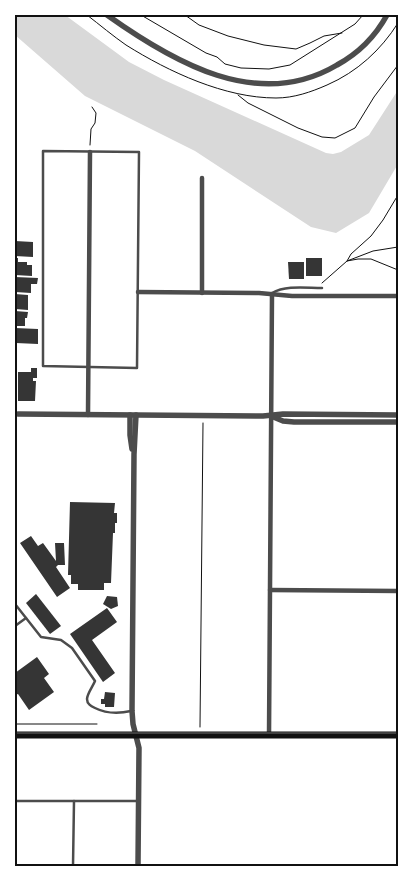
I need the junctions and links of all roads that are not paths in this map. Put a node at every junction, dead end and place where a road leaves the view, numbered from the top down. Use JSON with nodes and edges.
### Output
{"nodes":[{"id":1,"x":107,"y":15,"type":"edge"},
{"id":2,"x":387,"y":15,"type":"edge"},
{"id":3,"x":90,"y":152,"type":"junction"},
{"id":4,"x":202,"y":178,"type":"dead end"},
{"id":5,"x":322,"y":288,"type":"dead end"},
{"id":6,"x":138,"y":292,"type":"junction"},
{"id":7,"x":202,"y":293,"type":"junction"},
{"id":8,"x":272,"y":294,"type":"junction"},
{"id":9,"x":398,"y":296,"type":"edge"},
{"id":10,"x":88,"y":367,"type":"junction"},
{"id":11,"x":17,"y":414,"type":"edge"},
{"id":12,"x":88,"y":415,"type":"junction"},
{"id":13,"x":133,"y":415,"type":"junction"},
{"id":14,"x":398,"y":415,"type":"edge"},
{"id":15,"x":271,"y":416,"type":"junction"},
{"id":16,"x":398,"y":422,"type":"edge"},
{"id":17,"x":270,"y":590,"type":"junction"},
{"id":18,"x":398,"y":591,"type":"edge"},
{"id":19,"x":15,"y":604,"type":"edge"},
{"id":20,"x":26,"y":618,"type":"junction"},
{"id":21,"x":15,"y":626,"type":"edge"},
{"id":22,"x":132,"y":711,"type":"junction"},
{"id":23,"x":15,"y":735,"type":"edge"},
{"id":24,"x":136,"y":735,"type":"junction"},
{"id":25,"x":269,"y":735,"type":"junction"},
{"id":26,"x":398,"y":736,"type":"edge"},
{"id":27,"x":15,"y":801,"type":"edge"},
{"id":28,"x":74,"y":801,"type":"junction"},
{"id":29,"x":138,"y":801,"type":"junction"},
{"id":30,"x":73,"y":866,"type":"edge"},
{"id":31,"x":138,"y":866,"type":"edge"}],
"edges":[{"from":1,"to":2,"type":"street"},
{"from":3,"to":6,"type":"lane"},
{"from":3,"to":10,"type":"street"},
{"from":3,"to":10,"type":"lane"},
{"from":4,"to":7,"type":"street"},
{"from":5,"to":8,"type":"lane"},
{"from":6,"to":7,"type":"street"},
{"from":6,"to":10,"type":"lane"},
{"from":7,"to":8,"type":"street"},
{"from":8,"to":9,"type":"street"},
{"from":8,"to":15,"type":"street"},
{"from":10,"to":12,"type":"street"},
{"from":11,"to":12,"type":"street"},
{"from":12,"to":13,"type":"street"},
{"from":13,"to":15,"type":"street"},
{"from":13,"to":22,"type":"street"},
{"from":14,"to":15,"type":"street"},
{"from":15,"to":16,"type":"street"},
{"from":15,"to":17,"type":"street"},
{"from":17,"to":18,"type":"street"},
{"from":17,"to":25,"type":"street"},
{"from":19,"to":20,"type":"lane"},
{"from":20,"to":21,"type":"lane"},
{"from":20,"to":22,"type":"lane"},
{"from":22,"to":24,"type":"street"},
{"from":23,"to":24,"type":"main road"},
{"from":24,"to":25,"type":"main road"},
{"from":24,"to":29,"type":"street"},
{"from":25,"to":26,"type":"main road"},
{"from":27,"to":28,"type":"lane"},
{"from":28,"to":29,"type":"lane"},
{"from":28,"to":30,"type":"lane"},
{"from":29,"to":31,"type":"street"}]}
